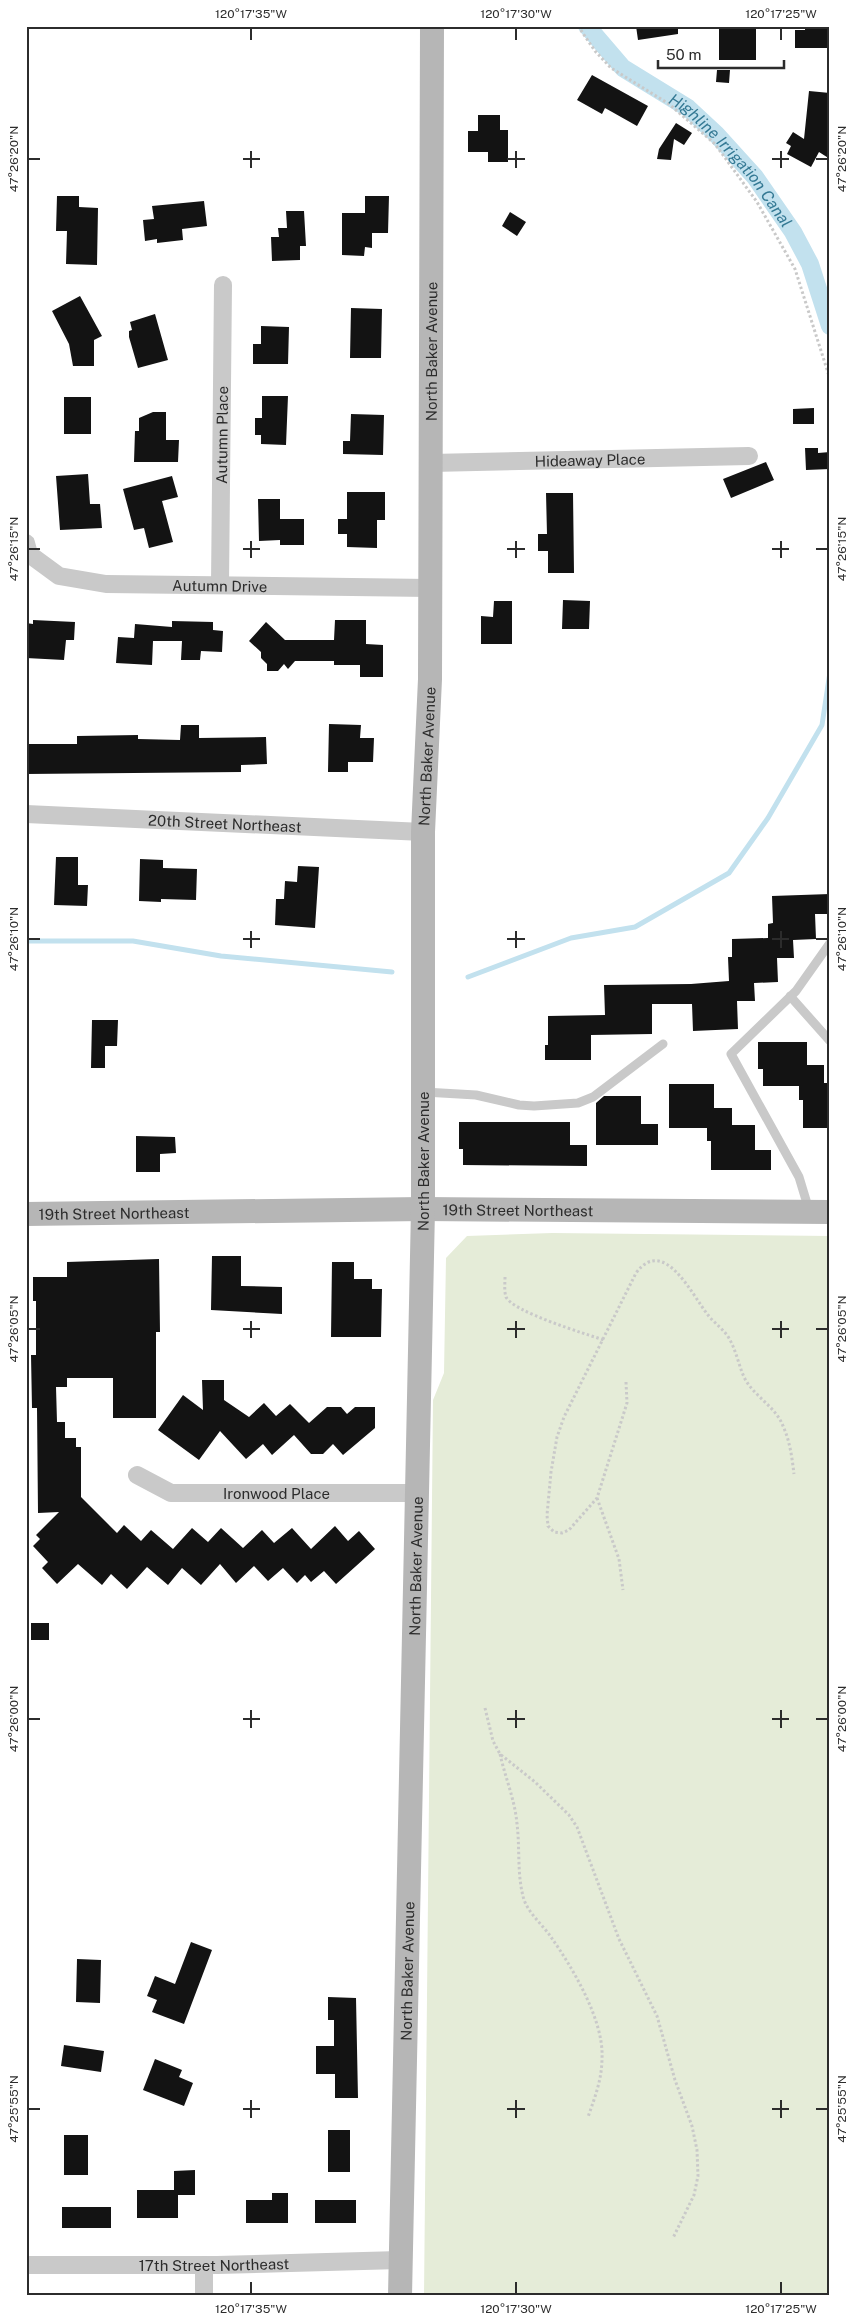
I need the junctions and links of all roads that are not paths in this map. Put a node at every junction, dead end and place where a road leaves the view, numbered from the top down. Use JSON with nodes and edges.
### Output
{"nodes":[{"id":1,"x":432,"y":26,"type":"edge"},
{"id":2,"x":223,"y":286,"type":"dead end"},
{"id":3,"x":749,"y":456,"type":"dead end"},
{"id":4,"x":431,"y":463,"type":"junction"},
{"id":5,"x":26,"y":544,"type":"edge"},
{"id":6,"x":220,"y":584,"type":"junction"},
{"id":7,"x":430,"y":588,"type":"junction"},
{"id":8,"x":26,"y":814,"type":"edge"},
{"id":9,"x":423,"y":832,"type":"junction"},
{"id":10,"x":830,"y":943,"type":"edge"},
{"id":11,"x":790,"y":996,"type":"junction"},
{"id":12,"x":830,"y":1041,"type":"edge"},
{"id":13,"x":663,"y":1044,"type":"dead end"},
{"id":14,"x":424,"y":1092,"type":"junction"},
{"id":15,"x":423,"y":1210,"type":"junction"},
{"id":16,"x":820,"y":1212,"type":"edge"},
{"id":17,"x":26,"y":1214,"type":"edge"},
{"id":18,"x":137,"y":1475,"type":"dead end"},
{"id":19,"x":419,"y":1493,"type":"junction"},
{"id":20,"x":400,"y":2260,"type":"junction"},
{"id":21,"x":26,"y":2265,"type":"edge"},
{"id":22,"x":204,"y":2265,"type":"junction"},
{"id":23,"x":204,"y":2296,"type":"edge"},
{"id":24,"x":400,"y":2296,"type":"edge"}],
"edges":[{"from":1,"to":4,"type":"main road","name":"North Baker Avenue"},
{"from":2,"to":6,"type":"street","name":"Autumn Place"},
{"from":3,"to":4,"type":"street","name":"Hideaway Place"},
{"from":4,"to":7,"type":"main road","name":"North Baker Avenue"},
{"from":5,"to":6,"type":"street","name":"Autumn Drive"},
{"from":6,"to":7,"type":"street","name":"Autumn Drive"},
{"from":7,"to":9,"type":"main road","name":"North Baker Avenue"},
{"from":8,"to":9,"type":"street","name":"20th Street Northeast"},
{"from":9,"to":14,"type":"main road","name":"North Baker Avenue"},
{"from":10,"to":11,"type":"lane"},
{"from":11,"to":12,"type":"lane"},
{"from":11,"to":16,"type":"lane"},
{"from":13,"to":14,"type":"lane"},
{"from":14,"to":15,"type":"main road","name":"North Baker Avenue"},
{"from":15,"to":16,"type":"main road","name":"19th Street Northeast"},
{"from":15,"to":17,"type":"main road","name":"19th Street Northeast"},
{"from":15,"to":19,"type":"main road","name":"North Baker Avenue"},
{"from":18,"to":19,"type":"street","name":"Ironwood Place"},
{"from":19,"to":20,"type":"main road","name":"North Baker Avenue"},
{"from":20,"to":22,"type":"street","name":"17th Street Northeast"},
{"from":20,"to":24,"type":"main road","name":"North Baker Avenue"},
{"from":21,"to":22,"type":"street","name":"17th Street Northeast"},
{"from":22,"to":23,"type":"street"}]}
